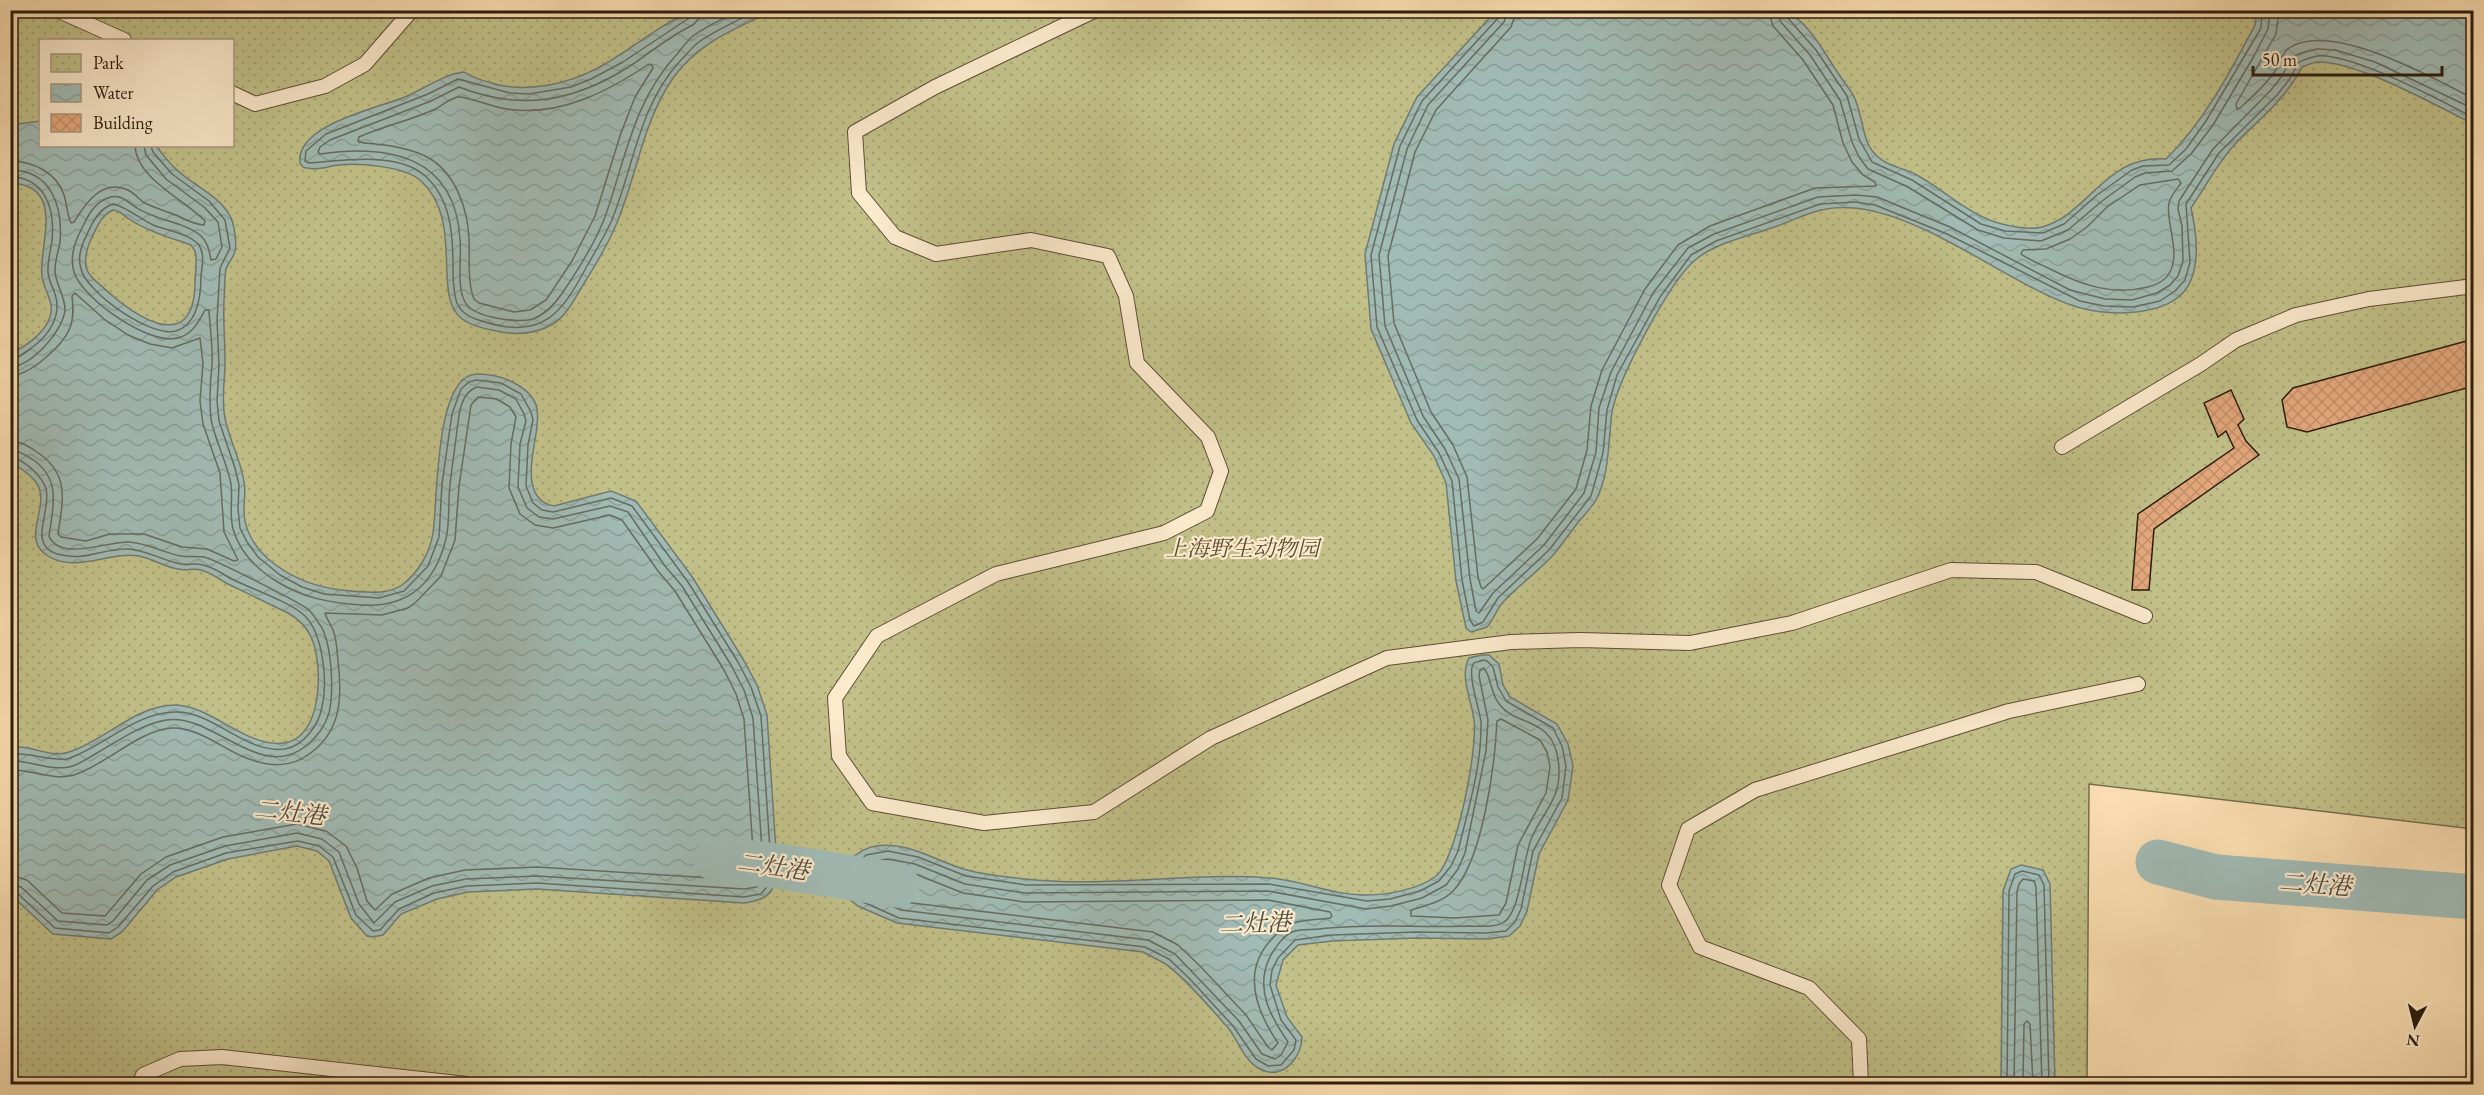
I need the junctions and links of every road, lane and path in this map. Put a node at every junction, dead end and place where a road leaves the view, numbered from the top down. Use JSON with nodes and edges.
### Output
{"nodes":[{"id":1,"x":57,"y":10,"type":"edge"},
{"id":2,"x":412,"y":10,"type":"edge"},
{"id":3,"x":1096,"y":10,"type":"edge"},
{"id":4,"x":122,"y":39,"type":"edge"},
{"id":5,"x":234,"y":94,"type":"edge"},
{"id":6,"x":2474,"y":286,"type":"edge"},
{"id":7,"x":2062,"y":447,"type":"dead end"},
{"id":8,"x":2145,"y":616,"type":"dead end"},
{"id":9,"x":2138,"y":684,"type":"dead end"},
{"id":10,"x":139,"y":1084,"type":"edge"},
{"id":11,"x":467,"y":1084,"type":"edge"},
{"id":12,"x":1861,"y":1084,"type":"edge"}],
"edges":[{"from":1,"to":4,"type":"lane"},
{"from":2,"to":5,"type":"lane"},
{"from":3,"to":8,"type":"lane"},
{"from":6,"to":7,"type":"lane"},
{"from":9,"to":12,"type":"lane"},
{"from":10,"to":11,"type":"lane"}]}
